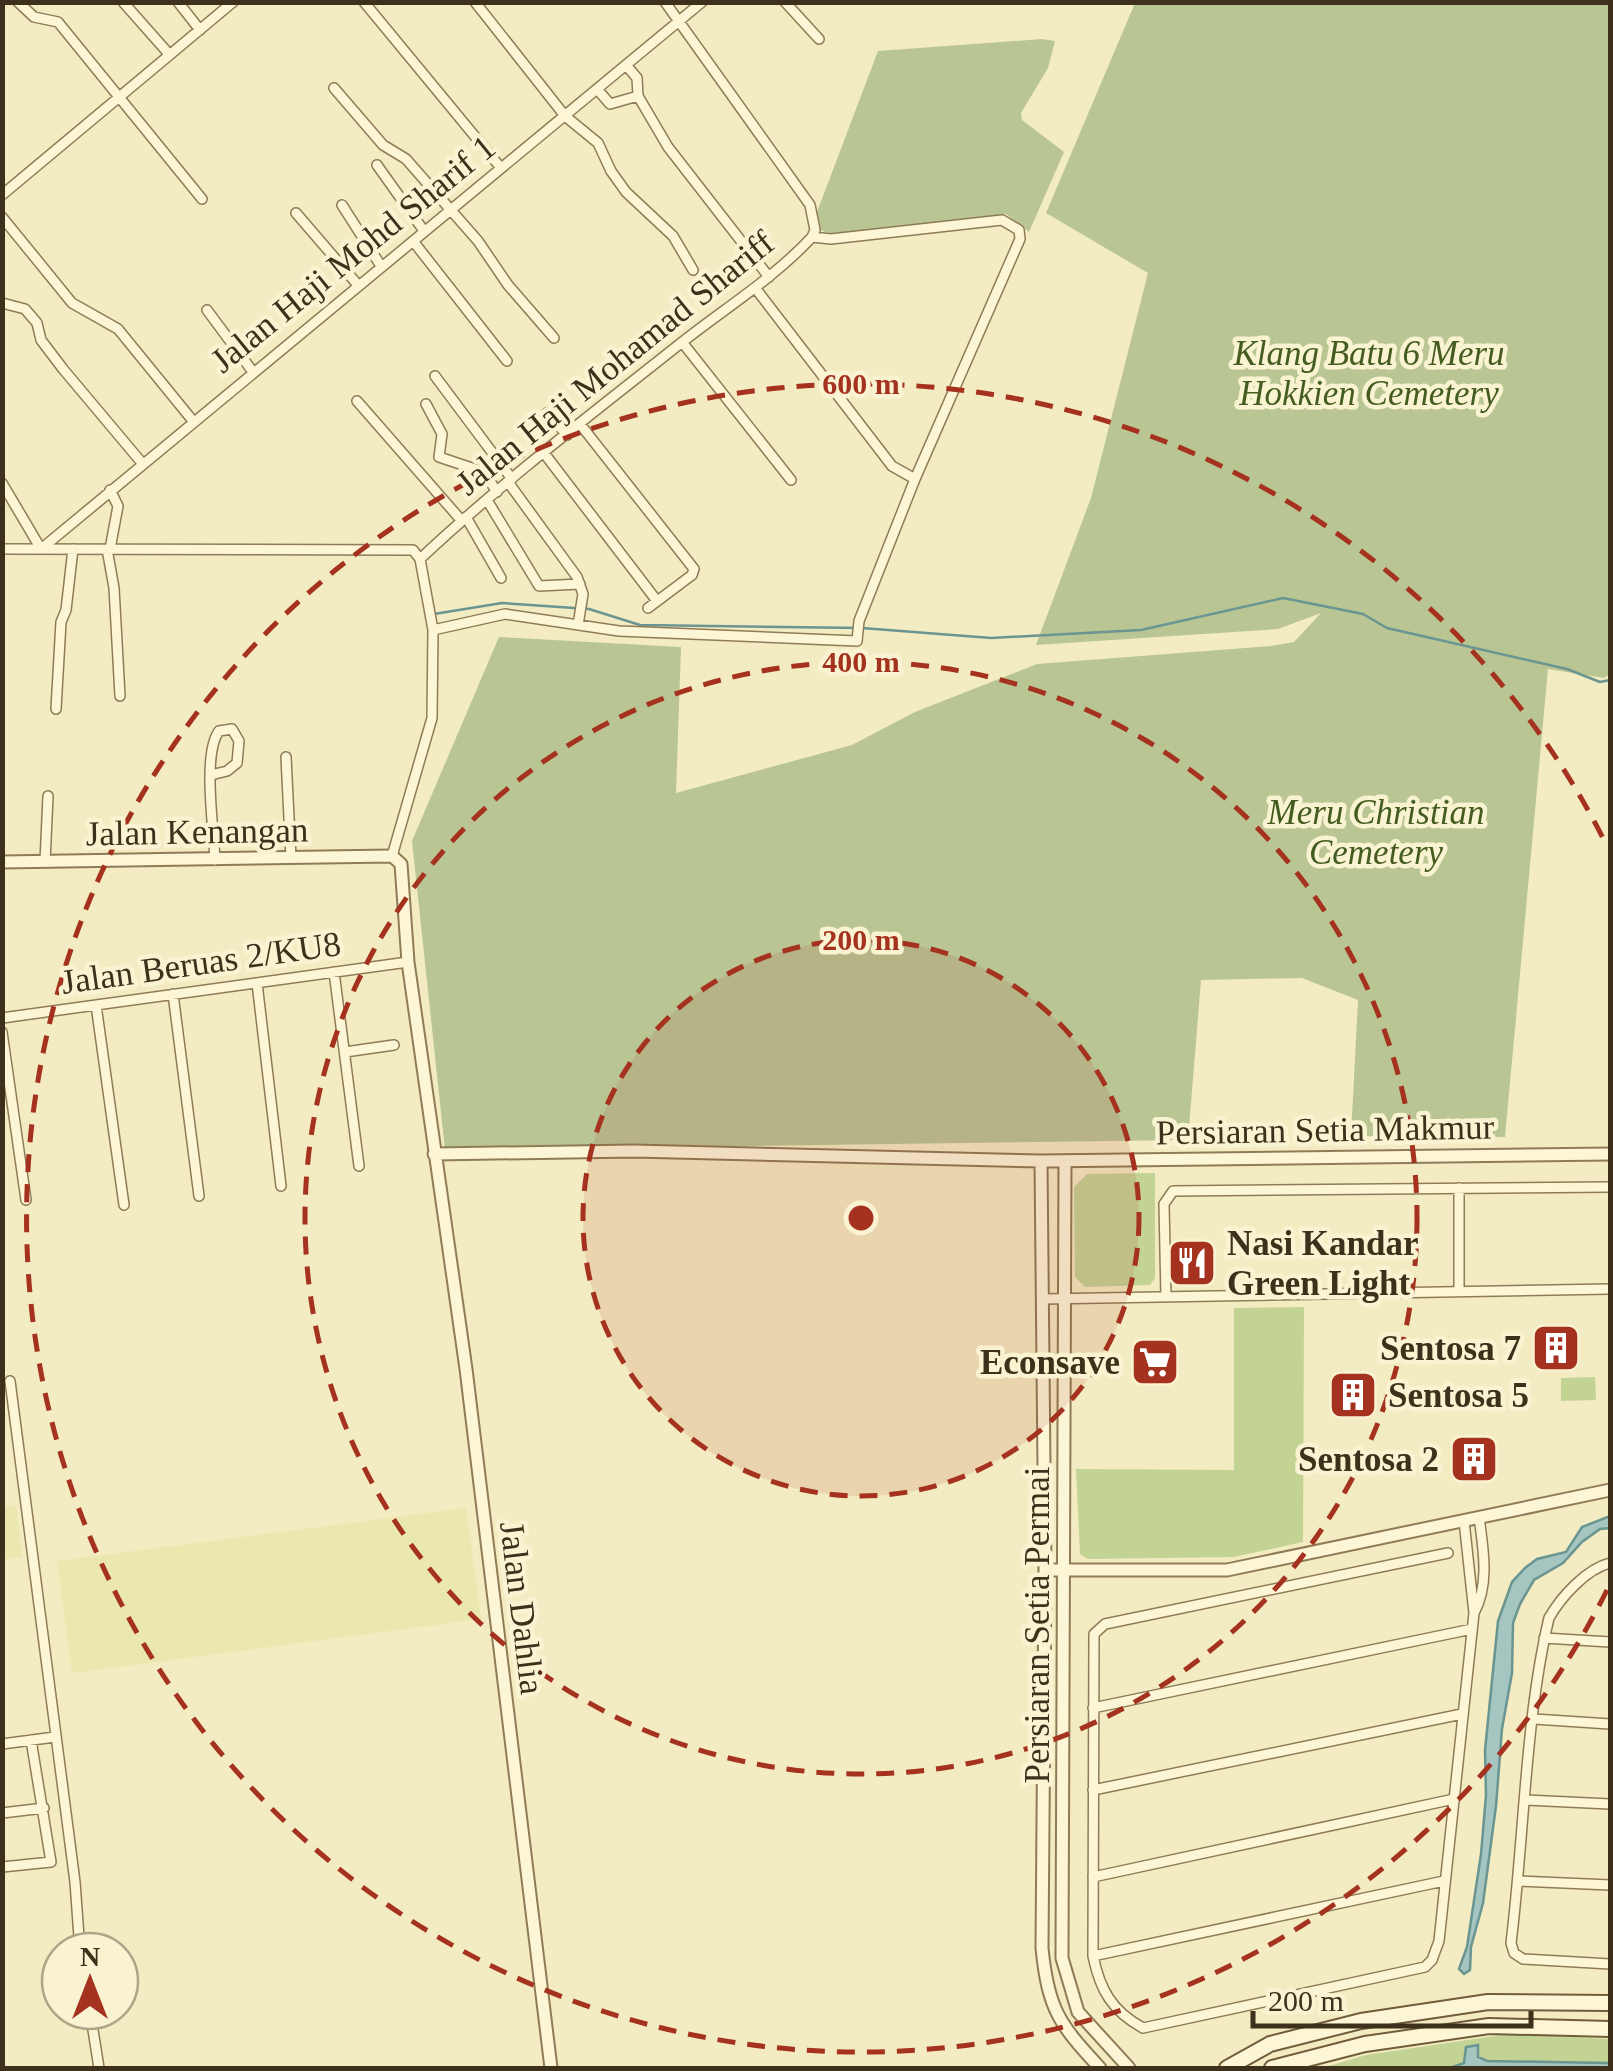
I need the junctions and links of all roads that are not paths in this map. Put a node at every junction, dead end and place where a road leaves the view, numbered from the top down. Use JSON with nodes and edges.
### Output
{"nodes":[{"id":1,"x":18,"y":2,"type":"edge"},
{"id":2,"x":122,"y":2,"type":"edge"},
{"id":3,"x":178,"y":2,"type":"edge"},
{"id":4,"x":233,"y":2,"type":"edge"},
{"id":5,"x":364,"y":2,"type":"edge"},
{"id":6,"x":475,"y":2,"type":"edge"},
{"id":7,"x":665,"y":2,"type":"edge"},
{"id":8,"x":702,"y":2,"type":"edge"},
{"id":9,"x":784,"y":2,"type":"edge"},
{"id":10,"x":680,"y":21,"type":"junction"},
{"id":11,"x":200,"y":30,"type":"junction"},
{"id":12,"x":819,"y":39,"type":"dead end"},
{"id":13,"x":169,"y":54,"type":"junction"},
{"id":14,"x":626,"y":65,"type":"junction"},
{"id":15,"x":334,"y":88,"type":"dead end"},
{"id":16,"x":597,"y":89,"type":"junction"},
{"id":17,"x":638,"y":96,"type":"junction"},
{"id":18,"x":122,"y":97,"type":"junction"},
{"id":19,"x":565,"y":116,"type":"junction"},
{"id":20,"x":377,"y":165,"type":"dead end"},
{"id":21,"x":501,"y":168,"type":"junction"},
{"id":22,"x":2,"y":194,"type":"edge"},
{"id":23,"x":202,"y":198,"type":"dead end"},
{"id":24,"x":342,"y":205,"type":"dead end"},
{"id":25,"x":449,"y":211,"type":"junction"},
{"id":26,"x":296,"y":214,"type":"dead end"},
{"id":27,"x":2,"y":217,"type":"edge"},
{"id":28,"x":424,"y":231,"type":"junction"},
{"id":29,"x":812,"y":237,"type":"junction"},
{"id":30,"x":412,"y":241,"type":"junction"},
{"id":31,"x":381,"y":266,"type":"junction"},
{"id":32,"x":694,"y":270,"type":"dead end"},
{"id":33,"x":768,"y":277,"type":"junction"},
{"id":34,"x":358,"y":286,"type":"junction"},
{"id":35,"x":756,"y":289,"type":"junction"},
{"id":36,"x":2,"y":303,"type":"edge"},
{"id":37,"x":208,"y":310,"type":"dead end"},
{"id":38,"x":554,"y":338,"type":"dead end"},
{"id":39,"x":682,"y":342,"type":"junction"},
{"id":40,"x":507,"y":360,"type":"dead end"},
{"id":41,"x":253,"y":372,"type":"junction"},
{"id":42,"x":435,"y":376,"type":"dead end"},
{"id":43,"x":357,"y":400,"type":"dead end"},
{"id":44,"x":426,"y":404,"type":"dead end"},
{"id":45,"x":547,"y":413,"type":"dead end"},
{"id":46,"x":193,"y":422,"type":"junction"},
{"id":47,"x":580,"y":424,"type":"junction"},
{"id":48,"x":567,"y":435,"type":"junction"},
{"id":49,"x":544,"y":453,"type":"junction"},
{"id":50,"x":142,"y":463,"type":"junction"},
{"id":51,"x":915,"y":479,"type":"junction"},
{"id":52,"x":790,"y":480,"type":"dead end"},
{"id":53,"x":510,"y":481,"type":"junction"},
{"id":54,"x":2,"y":483,"type":"edge"},
{"id":55,"x":110,"y":490,"type":"junction"},
{"id":56,"x":497,"y":492,"type":"junction"},
{"id":57,"x":486,"y":500,"type":"junction"},
{"id":58,"x":463,"y":519,"type":"junction"},
{"id":59,"x":108,"y":548,"type":"junction"},
{"id":60,"x":2,"y":549,"type":"edge"},
{"id":61,"x":41,"y":549,"type":"junction"},
{"id":62,"x":74,"y":549,"type":"junction"},
{"id":63,"x":420,"y":559,"type":"junction"},
{"id":64,"x":501,"y":578,"type":"dead end"},
{"id":65,"x":580,"y":584,"type":"junction"},
{"id":66,"x":580,"y":615,"type":"junction"},
{"id":67,"x":431,"y":622,"type":"junction"},
{"id":68,"x":120,"y":696,"type":"dead end"},
{"id":69,"x":56,"y":709,"type":"dead end"},
{"id":70,"x":286,"y":757,"type":"dead end"},
{"id":71,"x":211,"y":775,"type":"junction"},
{"id":72,"x":48,"y":796,"type":"dead end"},
{"id":73,"x":2,"y":848,"type":"edge"},
{"id":74,"x":392,"y":856,"type":"junction"},
{"id":75,"x":291,"y":858,"type":"junction"},
{"id":76,"x":216,"y":860,"type":"junction"},
{"id":77,"x":3,"y":862,"type":"edge"},
{"id":78,"x":45,"y":862,"type":"junction"},
{"id":79,"x":408,"y":962,"type":"junction"},
{"id":80,"x":334,"y":972,"type":"junction"},
{"id":81,"x":257,"y":982,"type":"junction"},
{"id":82,"x":173,"y":994,"type":"junction"},
{"id":83,"x":96,"y":1005,"type":"junction"},
{"id":84,"x":2,"y":1018,"type":"edge"},
{"id":85,"x":2,"y":1032,"type":"edge"},
{"id":86,"x":394,"y":1045,"type":"dead end"},
{"id":87,"x":345,"y":1052,"type":"junction"},
{"id":88,"x":434,"y":1154,"type":"junction"},
{"id":89,"x":1610,"y":1154,"type":"edge"},
{"id":90,"x":1065,"y":1160,"type":"junction"},
{"id":91,"x":1041,"y":1161,"type":"junction"},
{"id":92,"x":359,"y":1166,"type":"dead end"},
{"id":93,"x":282,"y":1186,"type":"dead end"},
{"id":94,"x":1610,"y":1187,"type":"edge"},
{"id":95,"x":1458,"y":1188,"type":"junction"},
{"id":96,"x":199,"y":1196,"type":"dead end"},
{"id":97,"x":26,"y":1200,"type":"dead end"},
{"id":98,"x":124,"y":1206,"type":"dead end"},
{"id":99,"x":1610,"y":1289,"type":"edge"},
{"id":100,"x":1459,"y":1291,"type":"junction"},
{"id":101,"x":1166,"y":1296,"type":"junction"},
{"id":102,"x":1044,"y":1298,"type":"junction"},
{"id":103,"x":1066,"y":1298,"type":"junction"},
{"id":104,"x":10,"y":1381,"type":"dead end"},
{"id":105,"x":1610,"y":1490,"type":"edge"},
{"id":106,"x":1480,"y":1517,"type":"junction"},
{"id":107,"x":1464,"y":1520,"type":"junction"},
{"id":108,"x":1448,"y":1554,"type":"dead end"},
{"id":109,"x":1610,"y":1563,"type":"edge"},
{"id":110,"x":1045,"y":1570,"type":"junction"},
{"id":111,"x":1064,"y":1570,"type":"junction"},
{"id":112,"x":1474,"y":1613,"type":"junction"},
{"id":113,"x":1472,"y":1630,"type":"junction"},
{"id":114,"x":1544,"y":1638,"type":"junction"},
{"id":115,"x":1610,"y":1642,"type":"edge"},
{"id":116,"x":1093,"y":1708,"type":"junction"},
{"id":117,"x":1462,"y":1714,"type":"junction"},
{"id":118,"x":1534,"y":1719,"type":"junction"},
{"id":119,"x":1610,"y":1724,"type":"edge"},
{"id":120,"x":54,"y":1738,"type":"junction"},
{"id":121,"x":31,"y":1740,"type":"junction"},
{"id":122,"x":2,"y":1744,"type":"edge"},
{"id":123,"x":1093,"y":1790,"type":"junction"},
{"id":124,"x":1454,"y":1799,"type":"junction"},
{"id":125,"x":1526,"y":1800,"type":"junction"},
{"id":126,"x":1610,"y":1804,"type":"edge"},
{"id":127,"x":44,"y":1808,"type":"junction"},
{"id":128,"x":2,"y":1812,"type":"edge"},
{"id":129,"x":2,"y":1868,"type":"edge"},
{"id":130,"x":1094,"y":1877,"type":"junction"},
{"id":131,"x":1520,"y":1880,"type":"junction"},
{"id":132,"x":1444,"y":1881,"type":"junction"},
{"id":133,"x":1610,"y":1885,"type":"edge"},
{"id":134,"x":79,"y":1931,"type":"edge"},
{"id":135,"x":1093,"y":1956,"type":"junction"},
{"id":136,"x":1610,"y":1964,"type":"edge"},
{"id":137,"x":1610,"y":2003,"type":"edge"},
{"id":138,"x":1610,"y":2029,"type":"edge"},
{"id":139,"x":93,"y":2031,"type":"edge"},
{"id":140,"x":99,"y":2068,"type":"edge"},
{"id":141,"x":551,"y":2068,"type":"edge"},
{"id":142,"x":1100,"y":2068,"type":"edge"},
{"id":143,"x":1129,"y":2068,"type":"edge"},
{"id":144,"x":1227,"y":2068,"type":"edge"},
{"id":145,"x":1272,"y":2068,"type":"edge"}],
"edges":[{"from":1,"to":18,"type":"street"},
{"from":2,"to":13,"type":"street"},
{"from":3,"to":11,"type":"street"},
{"from":4,"to":11,"type":"street"},
{"from":5,"to":21,"type":"street"},
{"from":6,"to":19,"type":"street"},
{"from":7,"to":10,"type":"street","name":"Jalan Haji Mohamad Shariff"},
{"from":8,"to":10,"type":"street","name":"Jalan Haji Mohd Sharif 1"},
{"from":9,"to":12,"type":"street"},
{"from":10,"to":14,"type":"street","name":"Jalan Haji Mohd Sharif 1"},
{"from":10,"to":29,"type":"street","name":"Jalan Haji Mohamad Shariff"},
{"from":11,"to":13,"type":"street"},
{"from":13,"to":18,"type":"street"},
{"from":14,"to":16,"type":"street","name":"Jalan Haji Mohd Sharif 1"},
{"from":14,"to":17,"type":"street"},
{"from":15,"to":25,"type":"street"},
{"from":16,"to":17,"type":"street"},
{"from":16,"to":19,"type":"street","name":"Jalan Haji Mohd Sharif 1"},
{"from":17,"to":33,"type":"street"},
{"from":18,"to":22,"type":"street"},
{"from":18,"to":23,"type":"street"},
{"from":19,"to":21,"type":"street","name":"Jalan Haji Mohd Sharif 1"},
{"from":19,"to":32,"type":"street"},
{"from":20,"to":28,"type":"street"},
{"from":21,"to":25,"type":"street","name":"Jalan Haji Mohd Sharif 1"},
{"from":24,"to":31,"type":"street"},
{"from":25,"to":28,"type":"street","name":"Jalan Haji Mohd Sharif 1"},
{"from":25,"to":38,"type":"street"},
{"from":26,"to":34,"type":"street"},
{"from":27,"to":46,"type":"street"},
{"from":28,"to":30,"type":"street","name":"Jalan Haji Mohd Sharif 1"},
{"from":29,"to":33,"type":"street","name":"Jalan Haji Mohamad Shariff"},
{"from":29,"to":51,"type":"street"},
{"from":30,"to":31,"type":"street","name":"Jalan Haji Mohd Sharif 1"},
{"from":30,"to":40,"type":"street"},
{"from":31,"to":34,"type":"street","name":"Jalan Haji Mohd Sharif 1"},
{"from":33,"to":35,"type":"street","name":"Jalan Haji Mohamad Shariff"},
{"from":34,"to":41,"type":"street","name":"Jalan Haji Mohd Sharif 1"},
{"from":35,"to":39,"type":"street","name":"Jalan Haji Mohamad Shariff"},
{"from":35,"to":51,"type":"street"},
{"from":36,"to":50,"type":"street"},
{"from":37,"to":41,"type":"street"},
{"from":39,"to":47,"type":"street","name":"Jalan Haji Mohamad Shariff"},
{"from":39,"to":52,"type":"street"},
{"from":41,"to":46,"type":"street","name":"Jalan Haji Mohd Sharif 1"},
{"from":42,"to":53,"type":"street"},
{"from":43,"to":58,"type":"street"},
{"from":44,"to":56,"type":"street"},
{"from":45,"to":48,"type":"street"},
{"from":46,"to":50,"type":"street","name":"Jalan Haji Mohd Sharif 1"},
{"from":47,"to":48,"type":"street","name":"Jalan Haji Mohamad Shariff"},
{"from":47,"to":49,"type":"street"},
{"from":48,"to":49,"type":"street","name":"Jalan Haji Mohamad Shariff"},
{"from":49,"to":53,"type":"street","name":"Jalan Haji Mohamad Shariff"},
{"from":50,"to":55,"type":"street","name":"Jalan Haji Mohd Sharif 1"},
{"from":51,"to":66,"type":"street"},
{"from":53,"to":56,"type":"street","name":"Jalan Haji Mohamad Shariff"},
{"from":53,"to":65,"type":"street"},
{"from":54,"to":61,"type":"street"},
{"from":55,"to":59,"type":"street"},
{"from":55,"to":61,"type":"street","name":"Jalan Haji Mohd Sharif 1"},
{"from":56,"to":57,"type":"street","name":"Jalan Haji Mohamad Shariff"},
{"from":57,"to":58,"type":"street","name":"Jalan Haji Mohamad Shariff"},
{"from":57,"to":65,"type":"street"},
{"from":58,"to":63,"type":"street","name":"Jalan Haji Mohamad Shariff"},
{"from":58,"to":64,"type":"street"},
{"from":59,"to":62,"type":"street"},
{"from":59,"to":63,"type":"street"},
{"from":59,"to":68,"type":"street"},
{"from":60,"to":61,"type":"street"},
{"from":61,"to":62,"type":"street"},
{"from":62,"to":69,"type":"street"},
{"from":63,"to":67,"type":"street"},
{"from":65,"to":66,"type":"street"},
{"from":66,"to":67,"type":"street"},
{"from":67,"to":74,"type":"street"},
{"from":70,"to":75,"type":"street"},
{"from":71,"to":71,"type":"street"},
{"from":71,"to":76,"type":"street"},
{"from":72,"to":78,"type":"street"},
{"from":73,"to":77,"type":"street"},
{"from":74,"to":75,"type":"street","name":"Jalan Kenangan"},
{"from":74,"to":79,"type":"street","name":"Jalan Dahlia"},
{"from":75,"to":76,"type":"street","name":"Jalan Kenangan"},
{"from":76,"to":78,"type":"street","name":"Jalan Kenangan"},
{"from":77,"to":78,"type":"street","name":"Jalan Kenangan"},
{"from":79,"to":80,"type":"street","name":"Jalan Beruas 2/KU8"},
{"from":79,"to":88,"type":"street","name":"Jalan Dahlia"},
{"from":80,"to":81,"type":"street","name":"Jalan Beruas 2/KU8"},
{"from":80,"to":87,"type":"street"},
{"from":81,"to":82,"type":"street","name":"Jalan Beruas 2/KU8"},
{"from":81,"to":93,"type":"street"},
{"from":82,"to":83,"type":"street","name":"Jalan Beruas 2/KU8"},
{"from":82,"to":96,"type":"street"},
{"from":83,"to":84,"type":"street","name":"Jalan Beruas 2/KU8"},
{"from":83,"to":98,"type":"street"},
{"from":85,"to":97,"type":"street"},
{"from":86,"to":87,"type":"street"},
{"from":87,"to":92,"type":"street"},
{"from":88,"to":91,"type":"street"},
{"from":88,"to":141,"type":"street","name":"Jalan Dahlia"},
{"from":89,"to":90,"type":"street","name":"Persiaran Setia Makmur"},
{"from":90,"to":91,"type":"street","name":"Persiaran Setia Makmur"},
{"from":90,"to":103,"type":"street","name":"Persiaran Setia Permai"},
{"from":91,"to":102,"type":"street","name":"Persiaran Setia Permai"},
{"from":94,"to":95,"type":"street"},
{"from":95,"to":100,"type":"street"},
{"from":95,"to":101,"type":"street"},
{"from":99,"to":100,"type":"street"},
{"from":100,"to":101,"type":"street"},
{"from":101,"to":103,"type":"street"},
{"from":102,"to":103,"type":"street"},
{"from":102,"to":110,"type":"street","name":"Persiaran Setia Permai"},
{"from":103,"to":111,"type":"street","name":"Persiaran Setia Permai"},
{"from":104,"to":120,"type":"street"},
{"from":105,"to":106,"type":"street"},
{"from":106,"to":107,"type":"street"},
{"from":106,"to":112,"type":"street"},
{"from":107,"to":111,"type":"street"},
{"from":107,"to":112,"type":"street"},
{"from":108,"to":116,"type":"street"},
{"from":109,"to":114,"type":"street"},
{"from":110,"to":111,"type":"street"},
{"from":110,"to":142,"type":"street","name":"Persiaran Setia Permai"},
{"from":111,"to":143,"type":"street","name":"Persiaran Setia Permai"},
{"from":112,"to":113,"type":"street"},
{"from":113,"to":116,"type":"street"},
{"from":113,"to":117,"type":"street"},
{"from":114,"to":115,"type":"street"},
{"from":114,"to":118,"type":"street"},
{"from":116,"to":123,"type":"street"},
{"from":117,"to":123,"type":"street"},
{"from":117,"to":124,"type":"street"},
{"from":118,"to":119,"type":"street"},
{"from":118,"to":125,"type":"street"},
{"from":120,"to":121,"type":"street"},
{"from":120,"to":134,"type":"street"},
{"from":121,"to":122,"type":"street"},
{"from":121,"to":127,"type":"street"},
{"from":123,"to":130,"type":"street"},
{"from":124,"to":130,"type":"street"},
{"from":124,"to":132,"type":"street"},
{"from":125,"to":126,"type":"street"},
{"from":125,"to":131,"type":"street"},
{"from":127,"to":128,"type":"street"},
{"from":127,"to":129,"type":"street"},
{"from":130,"to":135,"type":"street"},
{"from":131,"to":133,"type":"street"},
{"from":131,"to":136,"type":"street"},
{"from":132,"to":135,"type":"street"},
{"from":132,"to":135,"type":"street"},
{"from":137,"to":144,"type":"main road"},
{"from":138,"to":145,"type":"main road"},
{"from":139,"to":140,"type":"street"}]}
